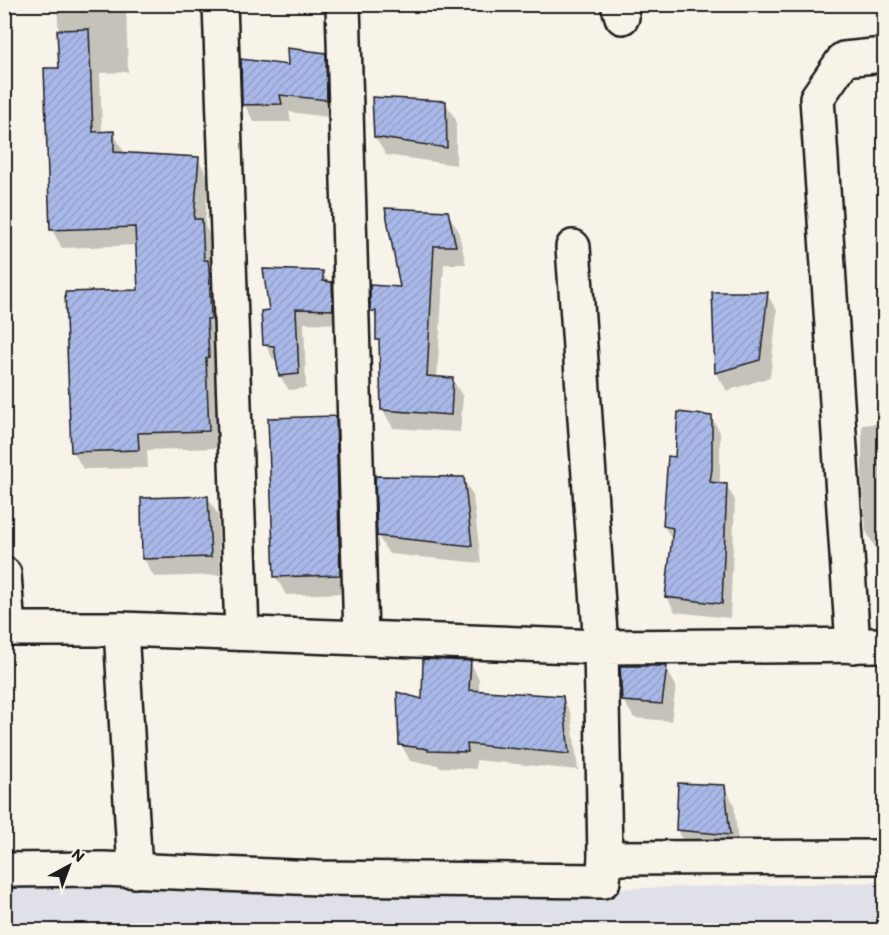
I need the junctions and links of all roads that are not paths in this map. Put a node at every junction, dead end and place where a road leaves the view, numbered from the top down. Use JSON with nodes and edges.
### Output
{"nodes":[{"id":1,"x":220,"y":4,"type":"edge"},
{"id":2,"x":343,"y":4,"type":"edge"},
{"id":3,"x":885,"y":55,"type":"edge"},
{"id":4,"x":573,"y":247,"type":"dead end"},
{"id":5,"x":4,"y":574,"type":"edge"},
{"id":6,"x":6,"y":629,"type":"edge"},
{"id":7,"x":121,"y":629,"type":"junction"},
{"id":8,"x":242,"y":633,"type":"junction"},
{"id":9,"x":361,"y":638,"type":"junction"},
{"id":10,"x":869,"y":646,"type":"edge"},
{"id":11,"x":601,"y":647,"type":"junction"},
{"id":12,"x":885,"y":857,"type":"edge"},
{"id":13,"x":604,"y":858,"type":"junction"},
{"id":14,"x":4,"y":870,"type":"edge"},
{"id":15,"x":135,"y":871,"type":"junction"}],
"edges":[{"from":1,"to":8,"type":"street"},
{"from":2,"to":9,"type":"street"},
{"from":3,"to":10,"type":"street"},
{"from":4,"to":11,"type":"street"},
{"from":5,"to":6,"type":"street"},
{"from":6,"to":7,"type":"street"},
{"from":7,"to":8,"type":"street"},
{"from":7,"to":15,"type":"street"},
{"from":8,"to":9,"type":"street"},
{"from":9,"to":11,"type":"street"},
{"from":10,"to":11,"type":"street"},
{"from":11,"to":13,"type":"street"},
{"from":12,"to":13,"type":"street"},
{"from":13,"to":15,"type":"street"},
{"from":14,"to":15,"type":"street"}]}
